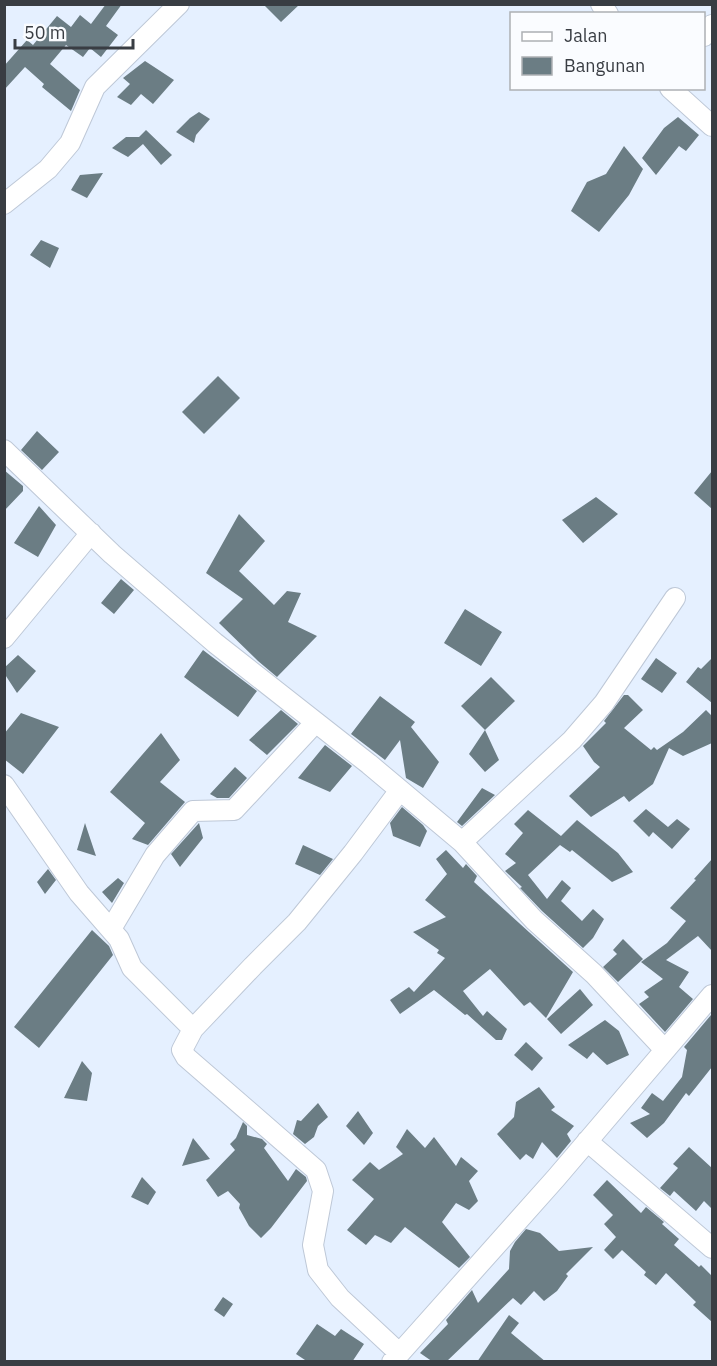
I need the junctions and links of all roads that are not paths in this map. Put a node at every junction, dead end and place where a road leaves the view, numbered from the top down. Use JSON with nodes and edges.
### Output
{"nodes":[{"id":1,"x":179,"y":4,"type":"edge"},
{"id":2,"x":672,"y":90,"type":"edge"},
{"id":3,"x":712,"y":126,"type":"edge"},
{"id":4,"x":4,"y":204,"type":"edge"},
{"id":5,"x":4,"y":450,"type":"edge"},
{"id":6,"x":91,"y":533,"type":"junction"},
{"id":7,"x":675,"y":598,"type":"dead end"},
{"id":8,"x":4,"y":638,"type":"edge"},
{"id":9,"x":315,"y":723,"type":"junction"},
{"id":10,"x":4,"y":785,"type":"edge"},
{"id":11,"x":400,"y":790,"type":"junction"},
{"id":12,"x":462,"y":842,"type":"junction"},
{"id":13,"x":111,"y":929,"type":"junction"},
{"id":14,"x":712,"y":995,"type":"edge"},
{"id":15,"x":193,"y":1029,"type":"junction"},
{"id":16,"x":665,"y":1050,"type":"junction"},
{"id":17,"x":587,"y":1141,"type":"junction"},
{"id":18,"x":712,"y":1248,"type":"edge"},
{"id":19,"x":396,"y":1357,"type":"edge"}],
"edges":[{"from":1,"to":4,"type":"street"},
{"from":2,"to":3,"type":"street"},
{"from":5,"to":6,"type":"street"},
{"from":6,"to":8,"type":"street"},
{"from":6,"to":9,"type":"street"},
{"from":7,"to":12,"type":"street"},
{"from":9,"to":11,"type":"street"},
{"from":9,"to":13,"type":"street"},
{"from":10,"to":13,"type":"street"},
{"from":11,"to":12,"type":"street"},
{"from":11,"to":15,"type":"street"},
{"from":12,"to":16,"type":"street"},
{"from":13,"to":15,"type":"street"},
{"from":14,"to":16,"type":"street"},
{"from":15,"to":19,"type":"street"},
{"from":16,"to":17,"type":"street"},
{"from":17,"to":18,"type":"street"},
{"from":17,"to":19,"type":"street"}]}
